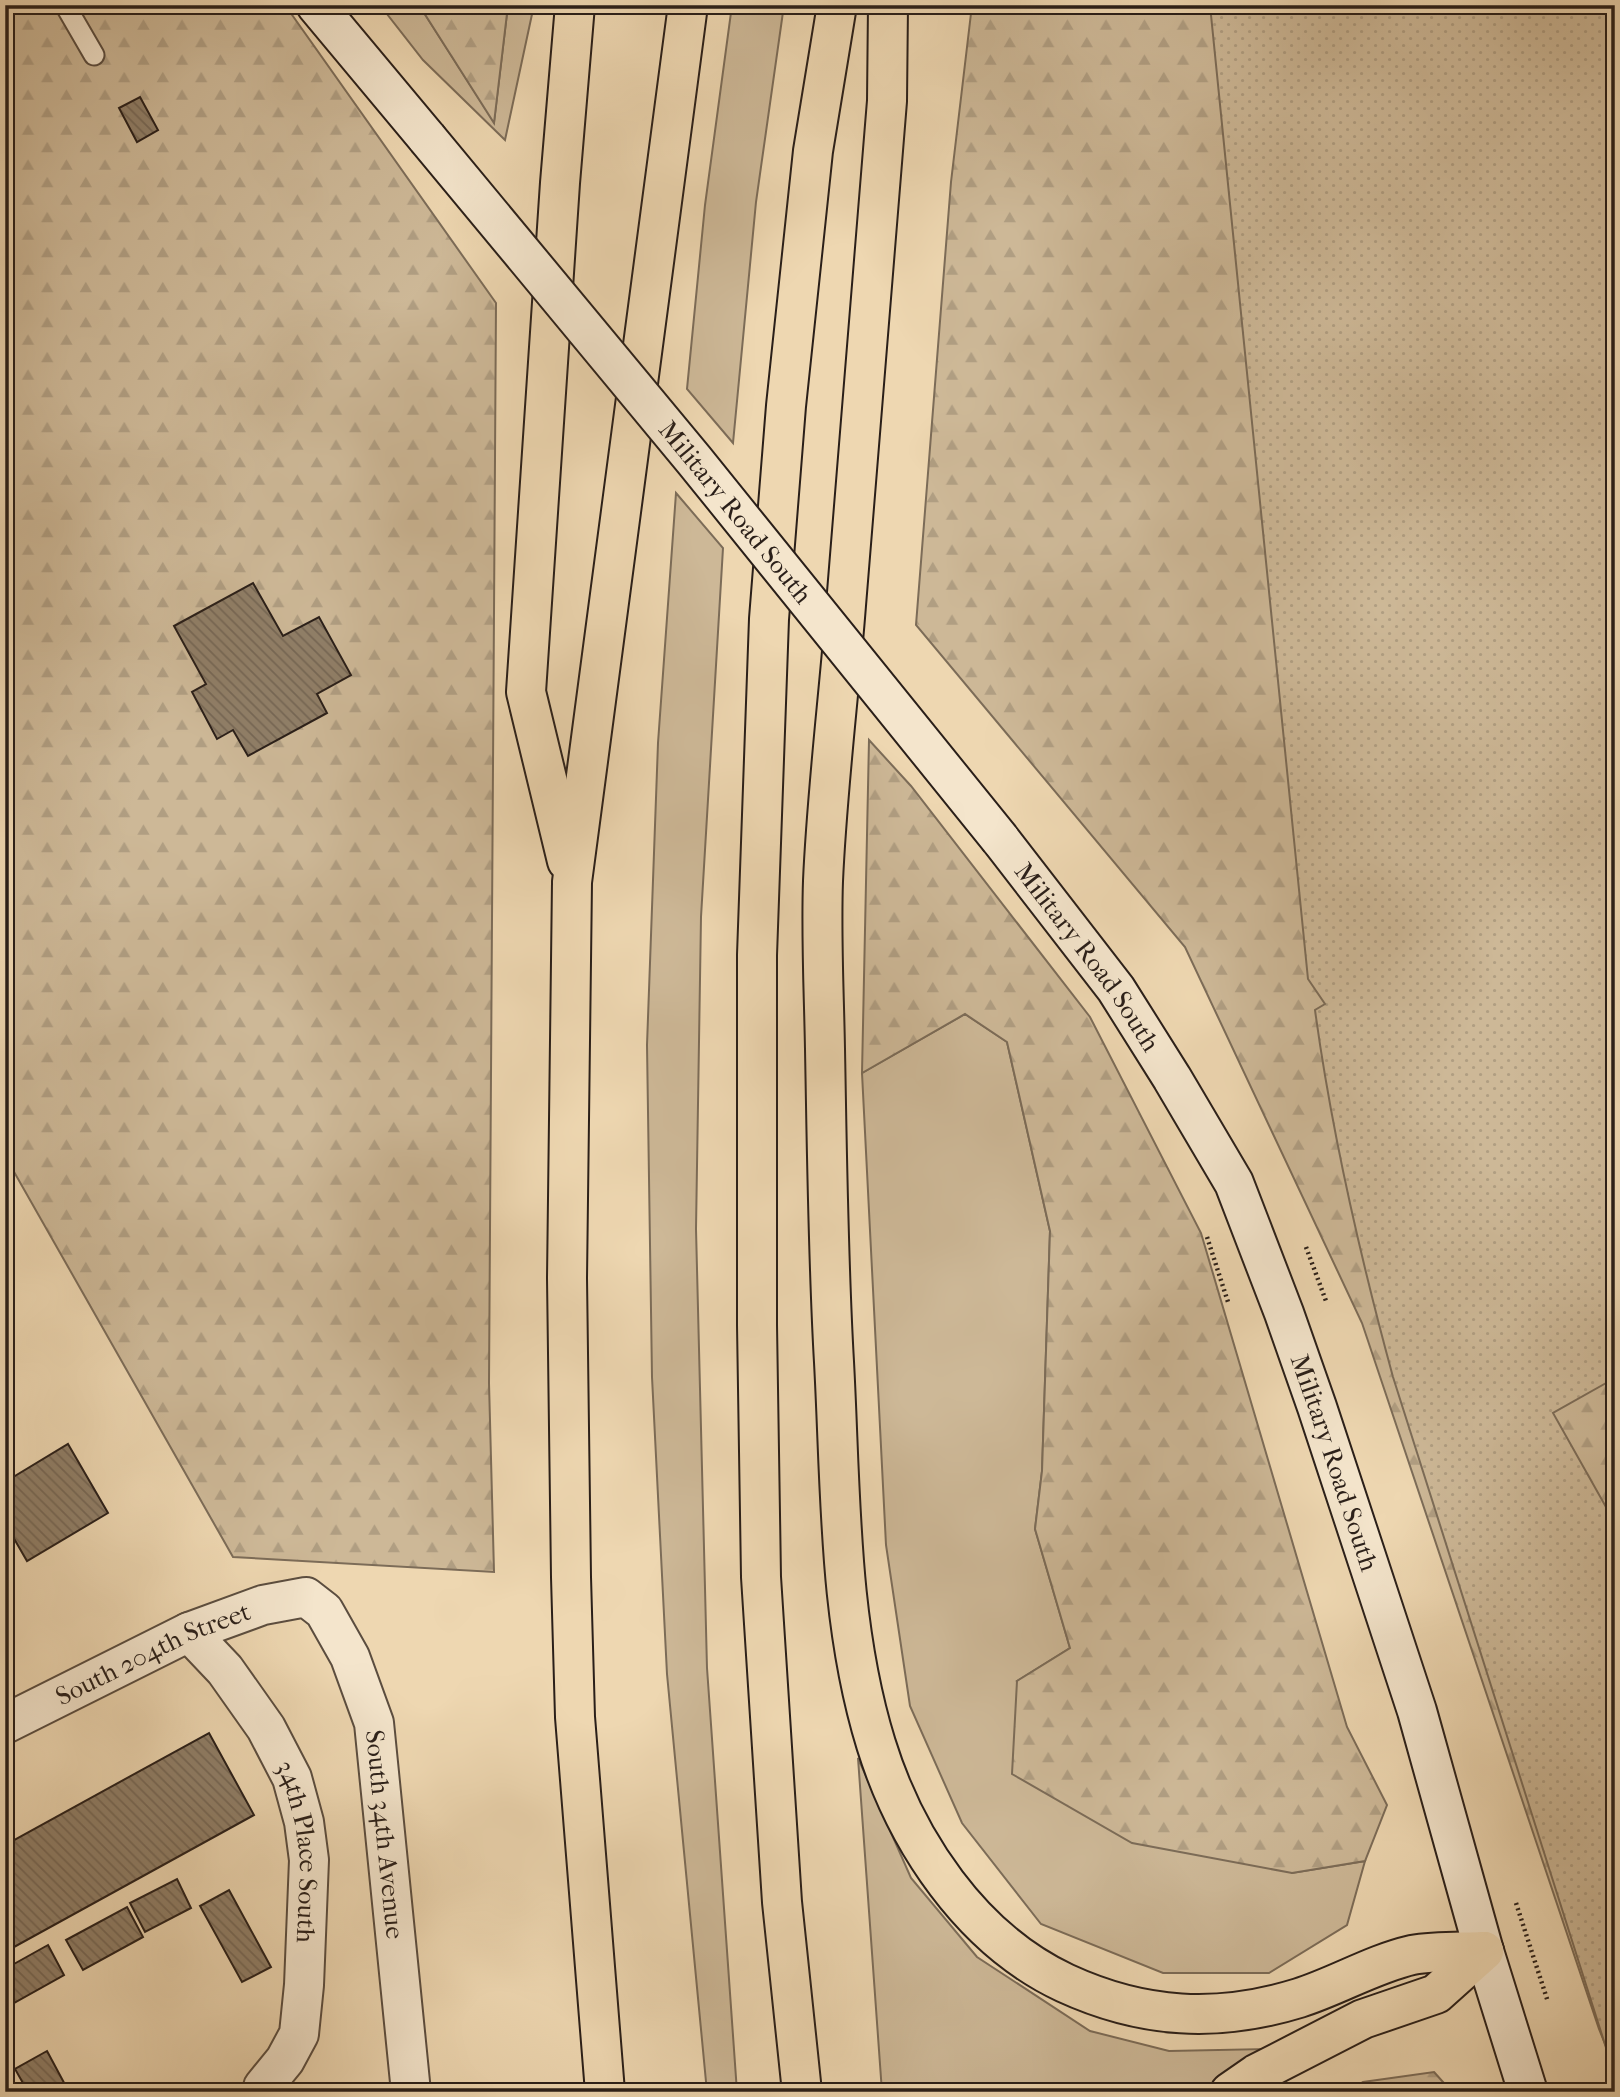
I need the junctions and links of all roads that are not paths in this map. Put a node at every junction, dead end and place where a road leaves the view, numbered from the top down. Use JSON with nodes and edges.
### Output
{"nodes":[{"id":1,"x":65,"y":5,"type":"edge"},
{"id":2,"x":316,"y":5,"type":"edge"},
{"id":3,"x":575,"y":5,"type":"edge"},
{"id":4,"x":688,"y":5,"type":"edge"},
{"id":5,"x":837,"y":5,"type":"edge"},
{"id":6,"x":888,"y":5,"type":"edge"},
{"id":7,"x":94,"y":55,"type":"dead end"},
{"id":8,"x":572,"y":882,"type":"junction"},
{"id":9,"x":306,"y":1597,"type":"joint"},
{"id":10,"x":189,"y":1632,"type":"junction"},
{"id":11,"x":5,"y":1724,"type":"edge"},
{"id":12,"x":1484,"y":1951,"type":"junction"},
{"id":13,"x":262,"y":2092,"type":"edge"},
{"id":14,"x":411,"y":2092,"type":"edge"},
{"id":15,"x":605,"y":2092,"type":"edge"},
{"id":16,"x":802,"y":2092,"type":"edge"},
{"id":17,"x":1230,"y":2092,"type":"edge"},
{"id":18,"x":1528,"y":2092,"type":"edge"}],
"edges":[{"from":1,"to":7,"type":"lane"},
{"from":2,"to":12,"type":"main road","name":"Military Road South","bridge":true},
{"from":3,"to":8,"type":"highway"},
{"from":4,"to":8,"type":"highway"},
{"from":5,"to":16,"type":"highway"},
{"from":6,"to":12,"type":"highway"},
{"from":8,"to":15,"type":"highway"},
{"from":9,"to":10,"type":"main road","name":"South 204th Street"},
{"from":9,"to":14,"type":"main road","name":"South 34th Avenue"},
{"from":10,"to":11,"type":"main road","name":"South 204th Street"},
{"from":10,"to":13,"type":"main road","name":"34th Place South"},
{"from":12,"to":17,"type":"highway"},
{"from":12,"to":18,"type":"main road","name":"Military Road South"}]}
